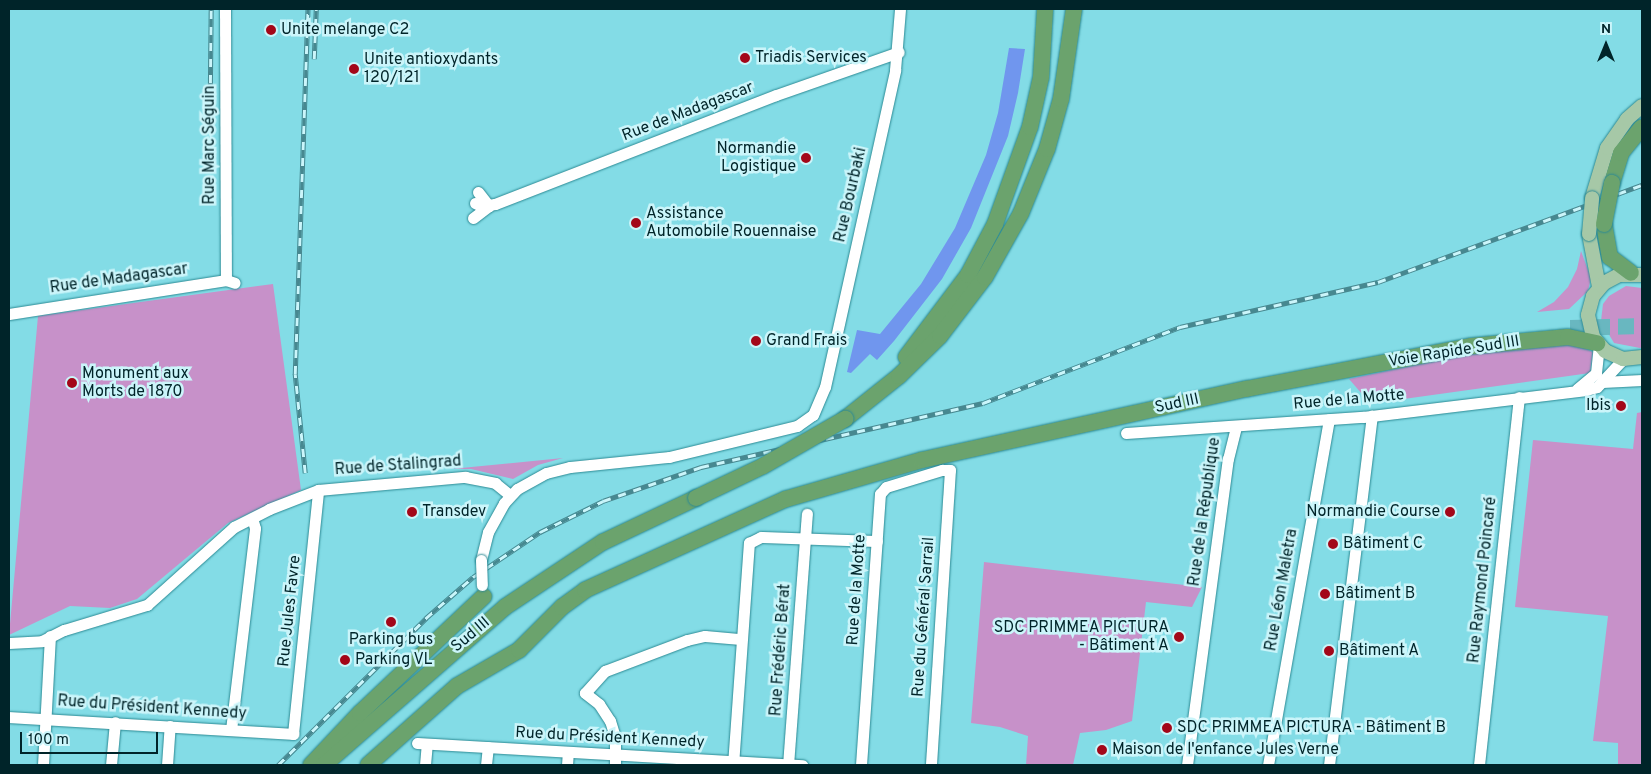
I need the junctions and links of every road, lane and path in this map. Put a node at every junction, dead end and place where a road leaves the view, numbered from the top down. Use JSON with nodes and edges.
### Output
{"nodes":[{"id":1,"x":225,"y":9,"type":"edge"},
{"id":2,"x":900,"y":9,"type":"edge"},
{"id":3,"x":1074,"y":9,"type":"edge"},
{"id":4,"x":1045,"y":13,"type":"edge"},
{"id":5,"x":899,"y":52,"type":"junction"},
{"id":6,"x":1642,"y":106,"type":"edge"},
{"id":7,"x":1642,"y":127,"type":"edge"},
{"id":8,"x":478,"y":192,"type":"dead end"},
{"id":9,"x":474,"y":203,"type":"dead end"},
{"id":10,"x":490,"y":206,"type":"junction"},
{"id":11,"x":473,"y":218,"type":"dead end"},
{"id":12,"x":1636,"y":274,"type":"edge"},
{"id":13,"x":231,"y":282,"type":"joint"},
{"id":14,"x":1599,"y":287,"type":"junction"},
{"id":15,"x":9,"y":314,"type":"edge"},
{"id":16,"x":1570,"y":328,"type":"tunnel mouth"},
{"id":17,"x":1598,"y":345,"type":"junction"},
{"id":18,"x":1636,"y":359,"type":"edge"},
{"id":19,"x":1311,"y":377,"type":"junction"},
{"id":20,"x":1642,"y":380,"type":"edge"},
{"id":21,"x":1602,"y":382,"type":"junction"},
{"id":22,"x":1574,"y":390,"type":"junction"},
{"id":23,"x":1519,"y":398,"type":"junction"},
{"id":24,"x":1372,"y":416,"type":"junction"},
{"id":25,"x":845,"y":419,"type":"junction"},
{"id":26,"x":1329,"y":420,"type":"junction"},
{"id":27,"x":1236,"y":426,"type":"junction"},
{"id":28,"x":1126,"y":433,"type":"dead end"},
{"id":29,"x":950,"y":470,"type":"joint"},
{"id":30,"x":318,"y":490,"type":"junction"},
{"id":31,"x":510,"y":495,"type":"junction"},
{"id":32,"x":807,"y":514,"type":"dead end"},
{"id":33,"x":252,"y":518,"type":"junction"},
{"id":34,"x":806,"y":538,"type":"junction"},
{"id":35,"x":877,"y":542,"type":"junction"},
{"id":36,"x":1215,"y":584,"type":"junction"},
{"id":37,"x":483,"y":590,"type":"joint"},
{"id":38,"x":50,"y":636,"type":"junction"},
{"id":39,"x":741,"y":638,"type":"junction"},
{"id":40,"x":9,"y":642,"type":"edge"},
{"id":41,"x":9,"y":717,"type":"edge"},
{"id":42,"x":48,"y":717,"type":"junction"},
{"id":43,"x":115,"y":722,"type":"junction"},
{"id":44,"x":170,"y":726,"type":"junction"},
{"id":45,"x":231,"y":730,"type":"junction"},
{"id":46,"x":294,"y":734,"type":"joint"},
{"id":47,"x":488,"y":747,"type":"junction"},
{"id":48,"x":568,"y":752,"type":"junction"},
{"id":49,"x":615,"y":760,"type":"edge"},
{"id":50,"x":678,"y":762,"type":"edge"},
{"id":51,"x":733,"y":763,"type":"edge"},
{"id":52,"x":43,"y":765,"type":"edge"},
{"id":53,"x":111,"y":765,"type":"edge"},
{"id":54,"x":168,"y":765,"type":"edge"},
{"id":55,"x":311,"y":765,"type":"edge"},
{"id":56,"x":324,"y":765,"type":"edge"},
{"id":57,"x":368,"y":765,"type":"edge"},
{"id":58,"x":425,"y":765,"type":"edge"},
{"id":59,"x":486,"y":765,"type":"edge"},
{"id":60,"x":567,"y":765,"type":"edge"},
{"id":61,"x":788,"y":765,"type":"edge"},
{"id":62,"x":802,"y":765,"type":"edge"},
{"id":63,"x":861,"y":765,"type":"edge"},
{"id":64,"x":930,"y":765,"type":"edge"},
{"id":65,"x":1187,"y":765,"type":"edge"},
{"id":66,"x":1194,"y":765,"type":"edge"},
{"id":67,"x":1268,"y":765,"type":"edge"},
{"id":68,"x":1329,"y":765,"type":"edge"},
{"id":69,"x":1479,"y":765,"type":"edge"}],
"edges":[{"from":1,"to":13,"type":"street","name":"Rue Marc Séguin"},
{"from":2,"to":5,"type":"street","name":"Rue Bourbaki"},
{"from":3,"to":25,"type":"highway"},
{"from":4,"to":25,"type":"highway"},
{"from":5,"to":10,"type":"street","name":"Rue de Madagascar"},
{"from":5,"to":31,"type":"street","name":"Rue Bourbaki"},
{"from":6,"to":14,"type":"main road","bridge":true},
{"from":7,"to":12,"type":"highway","bridge":true},
{"from":8,"to":10,"type":"street"},
{"from":9,"to":10,"type":"street"},
{"from":10,"to":11,"type":"street","name":"Rue de Madagascar"},
{"from":12,"to":14,"type":"main road"},
{"from":13,"to":15,"type":"street","name":"Rue de Madagascar"},
{"from":14,"to":17,"type":"main road"},
{"from":16,"to":19,"type":"highway"},
{"from":17,"to":18,"type":"main road"},
{"from":17,"to":19,"type":"highway","name":"Voie Rapide Sud III"},
{"from":17,"to":22,"type":"street","name":"Rue de la Motte"},
{"from":18,"to":21,"type":"street","name":"Rue de la Motte"},
{"from":19,"to":57,"type":"highway","name":"Sud III"},
{"from":20,"to":21,"type":"street","name":"Rue de la Motte"},
{"from":21,"to":22,"type":"street","name":"Rue de la Motte"},
{"from":22,"to":23,"type":"street","name":"Rue de la Motte"},
{"from":23,"to":24,"type":"street","name":"Rue de la Motte"},
{"from":23,"to":69,"type":"street","name":"Rue Raymond Poincaré"},
{"from":24,"to":26,"type":"street","name":"Rue de la Motte"},
{"from":24,"to":68,"type":"street"},
{"from":25,"to":56,"type":"highway","name":"Sud III","bridge":true},
{"from":26,"to":27,"type":"street","name":"Rue de la Motte"},
{"from":26,"to":67,"type":"street","name":"Rue Léon Maletra"},
{"from":27,"to":28,"type":"street","name":"Rue de la Motte"},
{"from":27,"to":36,"type":"street","name":"Rue de la République"},
{"from":29,"to":35,"type":"street","name":"Rue de la Motte"},
{"from":29,"to":64,"type":"street","name":"Rue du Général Sarrail"},
{"from":30,"to":31,"type":"street","name":"Rue de Stalingrad"},
{"from":30,"to":33,"type":"street","name":"Rue de Stalingrad"},
{"from":30,"to":46,"type":"street","name":"Rue Jules Favre"},
{"from":31,"to":37,"type":"street","bridge":true},
{"from":32,"to":34,"type":"street","name":"Rue Frédéric Bérat"},
{"from":33,"to":38,"type":"street","name":"Rue de Stalingrad"},
{"from":33,"to":45,"type":"street"},
{"from":34,"to":35,"type":"street"},
{"from":34,"to":39,"type":"street"},
{"from":34,"to":61,"type":"street","name":"Rue Frédéric Bérat"},
{"from":35,"to":63,"type":"street","name":"Rue de la Motte"},
{"from":36,"to":65,"type":"street","name":"Rue de la République"},
{"from":36,"to":66,"type":"street","name":"Rue de la République"},
{"from":37,"to":55,"type":"highway"},
{"from":38,"to":40,"type":"street","name":"Rue de Stalingrad"},
{"from":38,"to":42,"type":"street"},
{"from":39,"to":49,"type":"street"},
{"from":39,"to":51,"type":"street"},
{"from":41,"to":42,"type":"street","name":"Rue du Président Kennedy"},
{"from":42,"to":43,"type":"street","name":"Rue du Président Kennedy"},
{"from":42,"to":52,"type":"street"},
{"from":43,"to":44,"type":"street","name":"Rue du Président Kennedy"},
{"from":43,"to":53,"type":"street"},
{"from":44,"to":45,"type":"street","name":"Rue du Président Kennedy"},
{"from":44,"to":54,"type":"street"},
{"from":45,"to":46,"type":"street","name":"Rue du Président Kennedy"},
{"from":47,"to":48,"type":"street","name":"Rue du Président Kennedy"},
{"from":47,"to":58,"type":"street","name":"Rue du Président Kennedy"},
{"from":47,"to":59,"type":"street"},
{"from":48,"to":49,"type":"street","name":"Rue du Président Kennedy"},
{"from":48,"to":60,"type":"street"},
{"from":49,"to":50,"type":"street","name":"Rue du Président Kennedy"},
{"from":50,"to":51,"type":"street","name":"Rue du Président Kennedy"},
{"from":51,"to":61,"type":"street","name":"Rue du Président Kennedy"},
{"from":61,"to":62,"type":"street","name":"Rue du Président Kennedy"}]}
